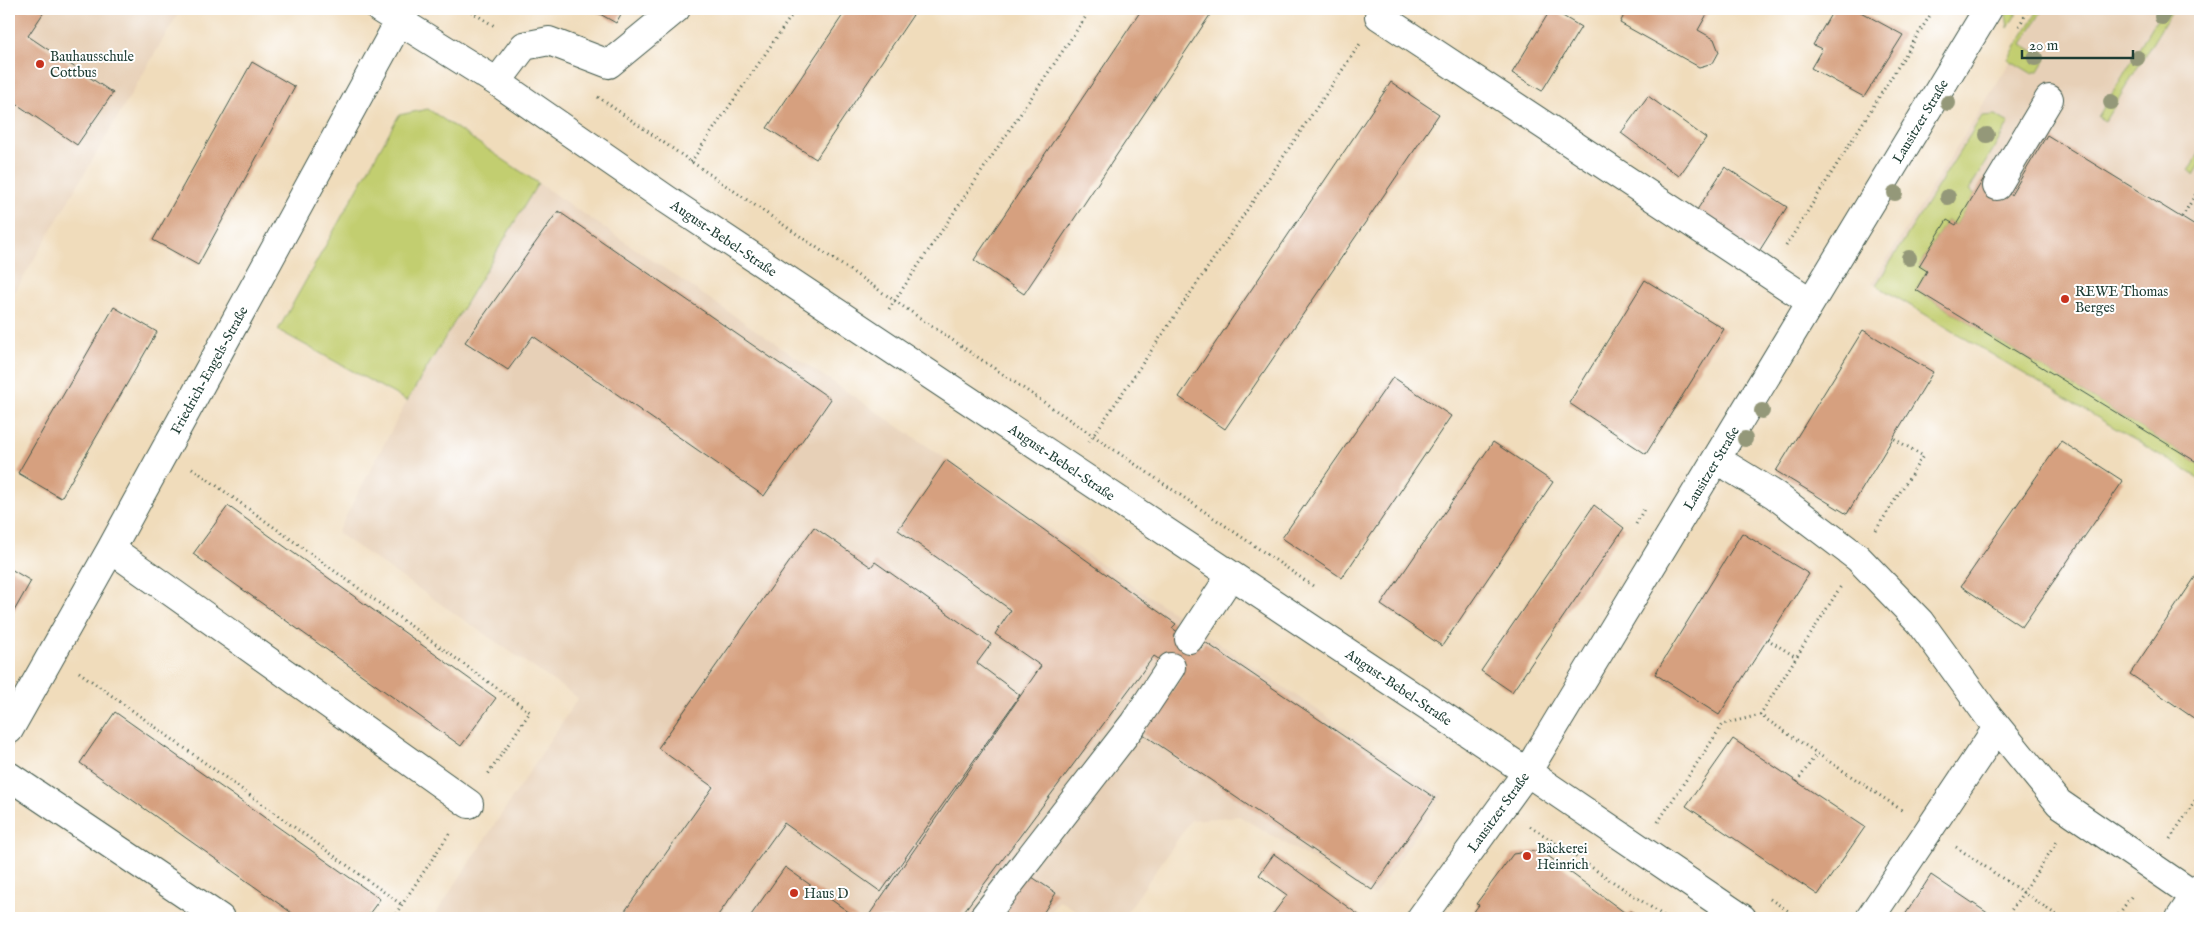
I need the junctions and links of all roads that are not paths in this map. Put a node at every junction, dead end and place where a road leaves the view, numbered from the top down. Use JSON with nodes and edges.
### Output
{"nodes":[{"id":1,"x":676,"y":9,"type":"edge"},
{"id":2,"x":1988,"y":9,"type":"edge"},
{"id":3,"x":396,"y":13,"type":"edge"},
{"id":4,"x":1379,"y":16,"type":"road end"},
{"id":5,"x":497,"y":82,"type":"junction"},
{"id":6,"x":2049,"y":99,"type":"dead end"},
{"id":7,"x":1997,"y":186,"type":"dead end"},
{"id":8,"x":1810,"y":302,"type":"junction"},
{"id":9,"x":1716,"y":459,"type":"junction"},
{"id":10,"x":111,"y":549,"type":"junction"},
{"id":11,"x":1231,"y":576,"type":"junction"},
{"id":12,"x":1189,"y":639,"type":"dead end"},
{"id":13,"x":1170,"y":667,"type":"dead end"},
{"id":14,"x":1997,"y":728,"type":"junction"},
{"id":15,"x":9,"y":730,"type":"edge"},
{"id":16,"x":1527,"y":772,"type":"junction"},
{"id":17,"x":9,"y":776,"type":"edge"},
{"id":18,"x":469,"y":804,"type":"dead end"},
{"id":19,"x":2198,"y":892,"type":"edge"},
{"id":20,"x":220,"y":918,"type":"edge"},
{"id":21,"x":982,"y":918,"type":"edge"},
{"id":22,"x":1421,"y":918,"type":"edge"},
{"id":23,"x":1742,"y":918,"type":"edge"},
{"id":24,"x":1870,"y":918,"type":"edge"},
{"id":25,"x":2180,"y":918,"type":"edge"}],
"edges":[{"from":1,"to":5,"type":"street"},
{"from":2,"to":8,"type":"street","name":"Lausitzer Straße"},
{"from":3,"to":5,"type":"street","name":"August-Bebel-Straße"},
{"from":3,"to":10,"type":"street","name":"Friedrich-Engels-Straße"},
{"from":4,"to":8,"type":"street"},
{"from":5,"to":11,"type":"street","name":"August-Bebel-Straße"},
{"from":6,"to":7,"type":"street"},
{"from":8,"to":9,"type":"street","name":"Lausitzer Straße"},
{"from":9,"to":14,"type":"street"},
{"from":9,"to":16,"type":"street","name":"Lausitzer Straße"},
{"from":10,"to":15,"type":"street","name":"Friedrich-Engels-Straße"},
{"from":10,"to":18,"type":"street"},
{"from":11,"to":12,"type":"street"},
{"from":11,"to":16,"type":"street","name":"August-Bebel-Straße"},
{"from":13,"to":21,"type":"street"},
{"from":14,"to":19,"type":"street"},
{"from":14,"to":24,"type":"street"},
{"from":16,"to":22,"type":"street","name":"Lausitzer Straße"},
{"from":16,"to":23,"type":"street","name":"August-Bebel-Straße"},
{"from":17,"to":20,"type":"street"},
{"from":19,"to":25,"type":"street"}]}
